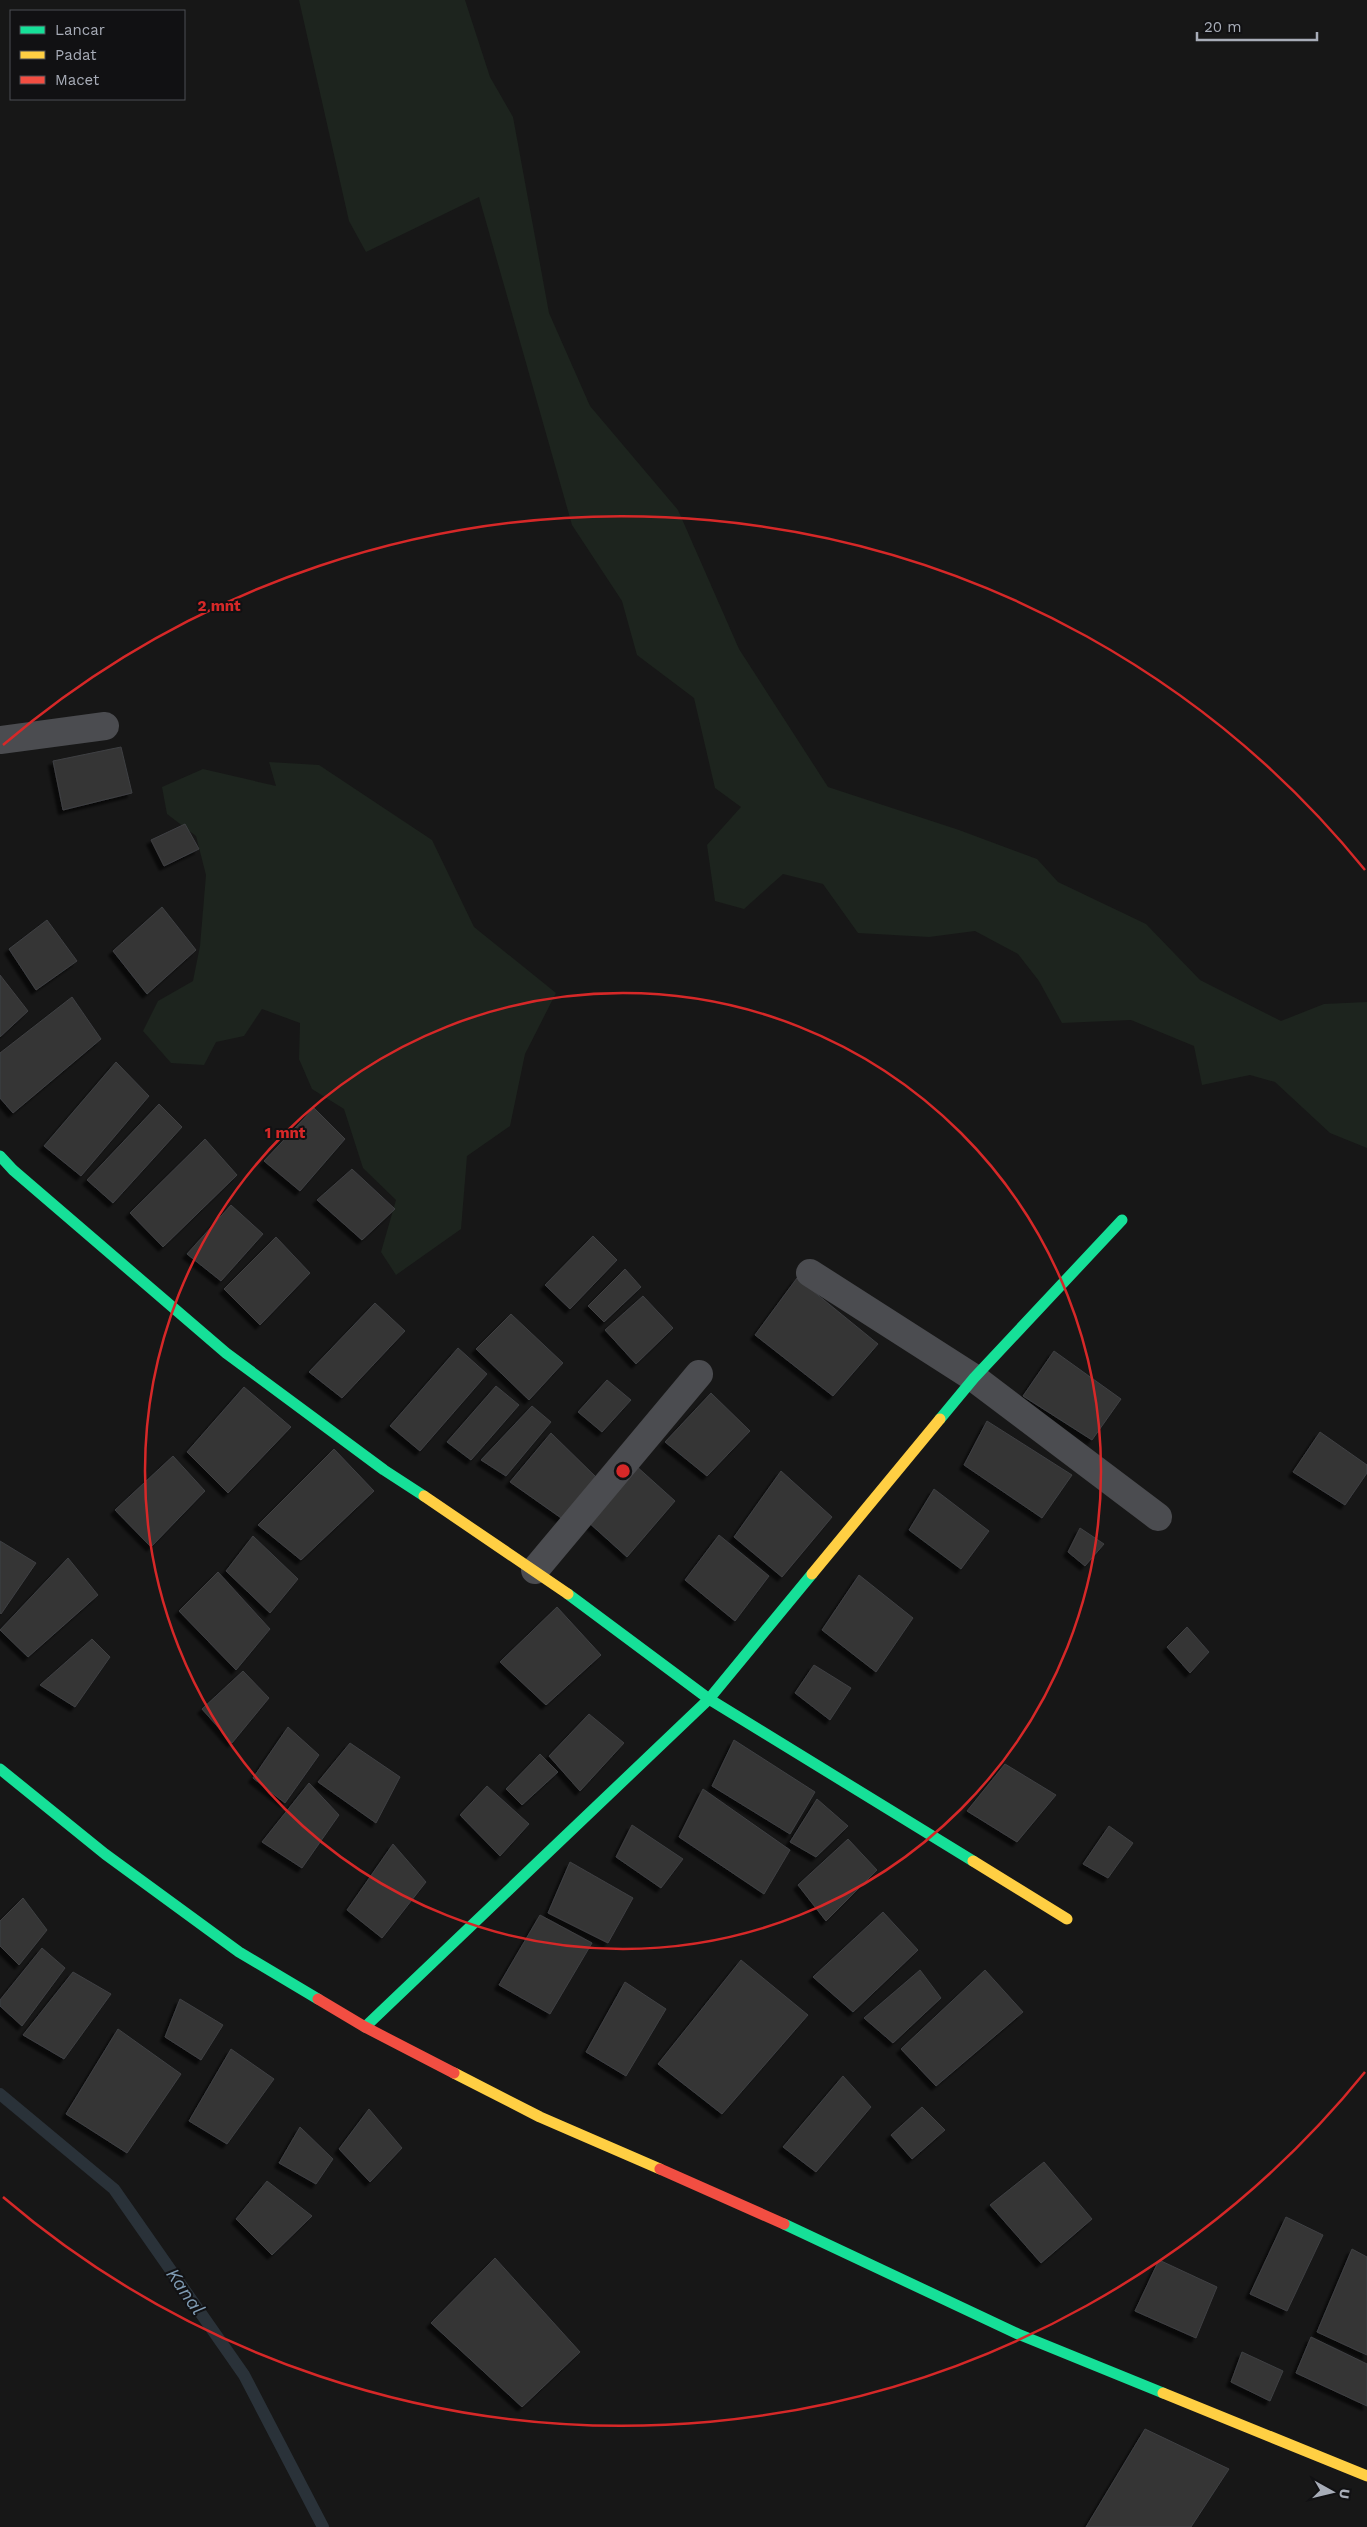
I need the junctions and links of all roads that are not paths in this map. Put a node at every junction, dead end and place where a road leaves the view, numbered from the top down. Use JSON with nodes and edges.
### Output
{"nodes":[{"id":1,"x":104,"y":726,"type":"dead end"},
{"id":2,"x":0,"y":740,"type":"edge"},
{"id":3,"x":0,"y":1156,"type":"edge"},
{"id":4,"x":1122,"y":1220,"type":"dead end"},
{"id":5,"x":810,"y":1273,"type":"dead end"},
{"id":6,"x":699,"y":1374,"type":"dead end"},
{"id":7,"x":974,"y":1378,"type":"junction"},
{"id":8,"x":1158,"y":1517,"type":"dead end"},
{"id":9,"x":535,"y":1570,"type":"junction"},
{"id":10,"x":709,"y":1699,"type":"junction"},
{"id":11,"x":0,"y":1770,"type":"edge"},
{"id":12,"x":1067,"y":1919,"type":"dead end"},
{"id":13,"x":364,"y":2027,"type":"junction"},
{"id":14,"x":1367,"y":2476,"type":"edge"}],
"edges":[{"from":1,"to":2,"type":"street"},
{"from":3,"to":9,"type":"main road"},
{"from":4,"to":7,"type":"main road"},
{"from":5,"to":7,"type":"street"},
{"from":6,"to":9,"type":"street"},
{"from":7,"to":8,"type":"street"},
{"from":7,"to":10,"type":"main road"},
{"from":9,"to":10,"type":"main road"},
{"from":10,"to":12,"type":"main road"},
{"from":10,"to":13,"type":"main road"},
{"from":11,"to":13,"type":"main road"},
{"from":13,"to":14,"type":"main road"}]}
